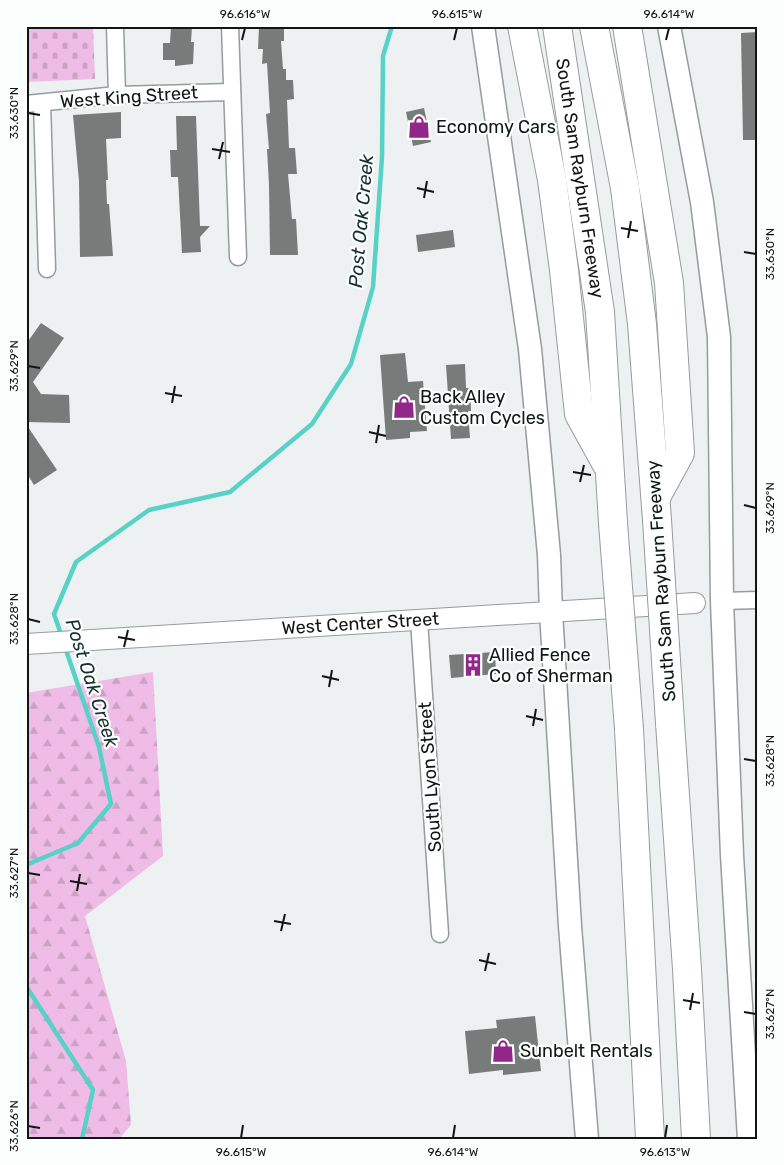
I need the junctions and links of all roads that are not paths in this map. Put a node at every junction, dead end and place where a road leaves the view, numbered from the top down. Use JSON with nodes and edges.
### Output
{"nodes":[{"id":1,"x":115,"y":26,"type":"edge"},
{"id":2,"x":230,"y":26,"type":"edge"},
{"id":3,"x":482,"y":26,"type":"edge"},
{"id":4,"x":522,"y":26,"type":"edge"},
{"id":5,"x":557,"y":26,"type":"edge"},
{"id":6,"x":594,"y":26,"type":"edge"},
{"id":7,"x":627,"y":26,"type":"edge"},
{"id":8,"x":670,"y":26,"type":"edge"},
{"id":9,"x":232,"y":92,"type":"junction"},
{"id":10,"x":117,"y":95,"type":"junction"},
{"id":11,"x":34,"y":104,"type":"edge"},
{"id":12,"x":238,"y":257,"type":"dead end"},
{"id":13,"x":46,"y":269,"type":"dead end"},
{"id":14,"x":609,"y":469,"type":"junction"},
{"id":15,"x":656,"y":509,"type":"junction"},
{"id":16,"x":758,"y":600,"type":"edge"},
{"id":17,"x":722,"y":601,"type":"junction"},
{"id":18,"x":695,"y":603,"type":"dead end"},
{"id":19,"x":551,"y":612,"type":"junction"},
{"id":20,"x":419,"y":620,"type":"junction"},
{"id":21,"x":28,"y":644,"type":"edge"},
{"id":22,"x":440,"y":934,"type":"dead end"},
{"id":23,"x":587,"y":1139,"type":"edge"},
{"id":24,"x":650,"y":1139,"type":"edge"},
{"id":25,"x":696,"y":1139,"type":"edge"},
{"id":26,"x":749,"y":1139,"type":"edge"}],
"edges":[{"from":1,"to":10,"type":"street"},
{"from":2,"to":9,"type":"street"},
{"from":3,"to":19,"type":"main road"},
{"from":4,"to":14,"type":"highway"},
{"from":5,"to":14,"type":"highway","name":"South Sam Rayburn Freeway"},
{"from":6,"to":15,"type":"highway","name":"South Sam Rayburn Freeway"},
{"from":7,"to":15,"type":"highway"},
{"from":8,"to":17,"type":"main road"},
{"from":9,"to":10,"type":"street","name":"West King Street"},
{"from":9,"to":12,"type":"street"},
{"from":10,"to":11,"type":"street","name":"West King Street"},
{"from":11,"to":13,"type":"street"},
{"from":14,"to":24,"type":"highway","name":"South Sam Rayburn Freeway","bridge":true},
{"from":15,"to":25,"type":"highway","name":"South Sam Rayburn Freeway","bridge":true},
{"from":16,"to":17,"type":"street"},
{"from":17,"to":26,"type":"main road"},
{"from":18,"to":19,"type":"street","name":"West Center Street"},
{"from":19,"to":20,"type":"street","name":"West Center Street"},
{"from":19,"to":23,"type":"main road"},
{"from":20,"to":21,"type":"street","name":"West Center Street"},
{"from":20,"to":22,"type":"street","name":"South Lyon Street"}]}
